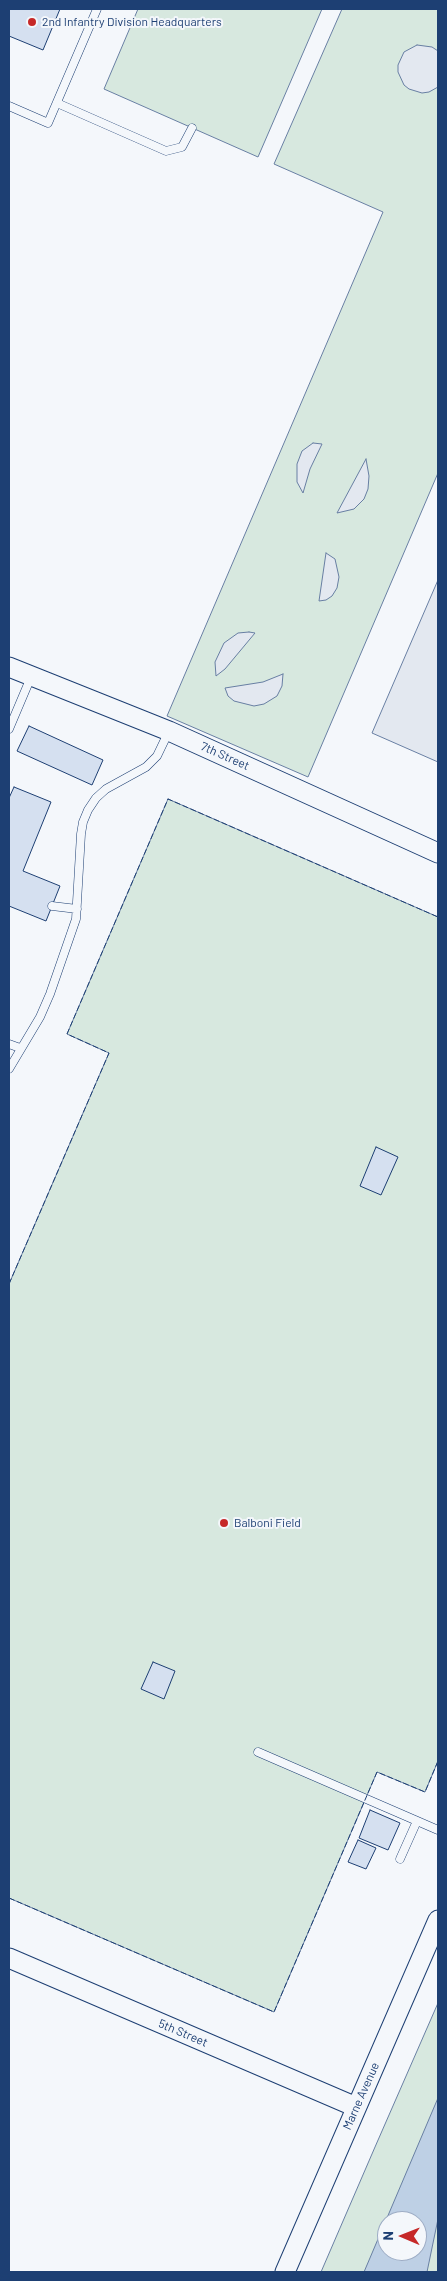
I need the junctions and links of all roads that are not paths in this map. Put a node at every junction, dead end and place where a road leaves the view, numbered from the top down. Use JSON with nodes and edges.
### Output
{"nodes":[{"id":1,"x":97,"y":9,"type":"edge"},
{"id":2,"x":56,"y":103,"type":"junction"},
{"id":3,"x":9,"y":106,"type":"edge"},
{"id":4,"x":192,"y":128,"type":"dead end"},
{"id":5,"x":9,"y":667,"type":"edge"},
{"id":6,"x":31,"y":677,"type":"junction"},
{"id":7,"x":9,"y":729,"type":"edge"},
{"id":8,"x":169,"y":731,"type":"junction"},
{"id":9,"x":438,"y":853,"type":"edge"},
{"id":10,"x":52,"y":906,"type":"dead end"},
{"id":11,"x":76,"y":910,"type":"junction"},
{"id":12,"x":9,"y":1044,"type":"edge"},
{"id":13,"x":20,"y":1048,"type":"junction"},
{"id":14,"x":9,"y":1069,"type":"edge"},
{"id":15,"x":258,"y":1752,"type":"dead end"},
{"id":16,"x":417,"y":1820,"type":"junction"},
{"id":17,"x":438,"y":1830,"type":"edge"},
{"id":18,"x":400,"y":1859,"type":"dead end"},
{"id":19,"x":438,"y":1920,"type":"edge"},
{"id":20,"x":9,"y":1958,"type":"edge"},
{"id":21,"x":356,"y":2107,"type":"junction"},
{"id":22,"x":285,"y":2272,"type":"edge"}],
"edges":[{"from":1,"to":2,"type":"lane"},
{"from":2,"to":3,"type":"lane"},
{"from":2,"to":4,"type":"lane"},
{"from":5,"to":6,"type":"street","name":"7th Street"},
{"from":6,"to":7,"type":"lane"},
{"from":6,"to":8,"type":"street","name":"7th Street"},
{"from":8,"to":9,"type":"street","name":"7th Street"},
{"from":8,"to":11,"type":"lane"},
{"from":10,"to":11,"type":"lane"},
{"from":11,"to":13,"type":"lane"},
{"from":12,"to":13,"type":"lane"},
{"from":13,"to":14,"type":"lane"},
{"from":15,"to":16,"type":"lane"},
{"from":16,"to":17,"type":"lane"},
{"from":16,"to":18,"type":"lane"},
{"from":19,"to":21,"type":"street","name":"Marne Avenue"},
{"from":20,"to":21,"type":"street","name":"5th Street"},
{"from":21,"to":22,"type":"street","name":"Marne Avenue"}]}
